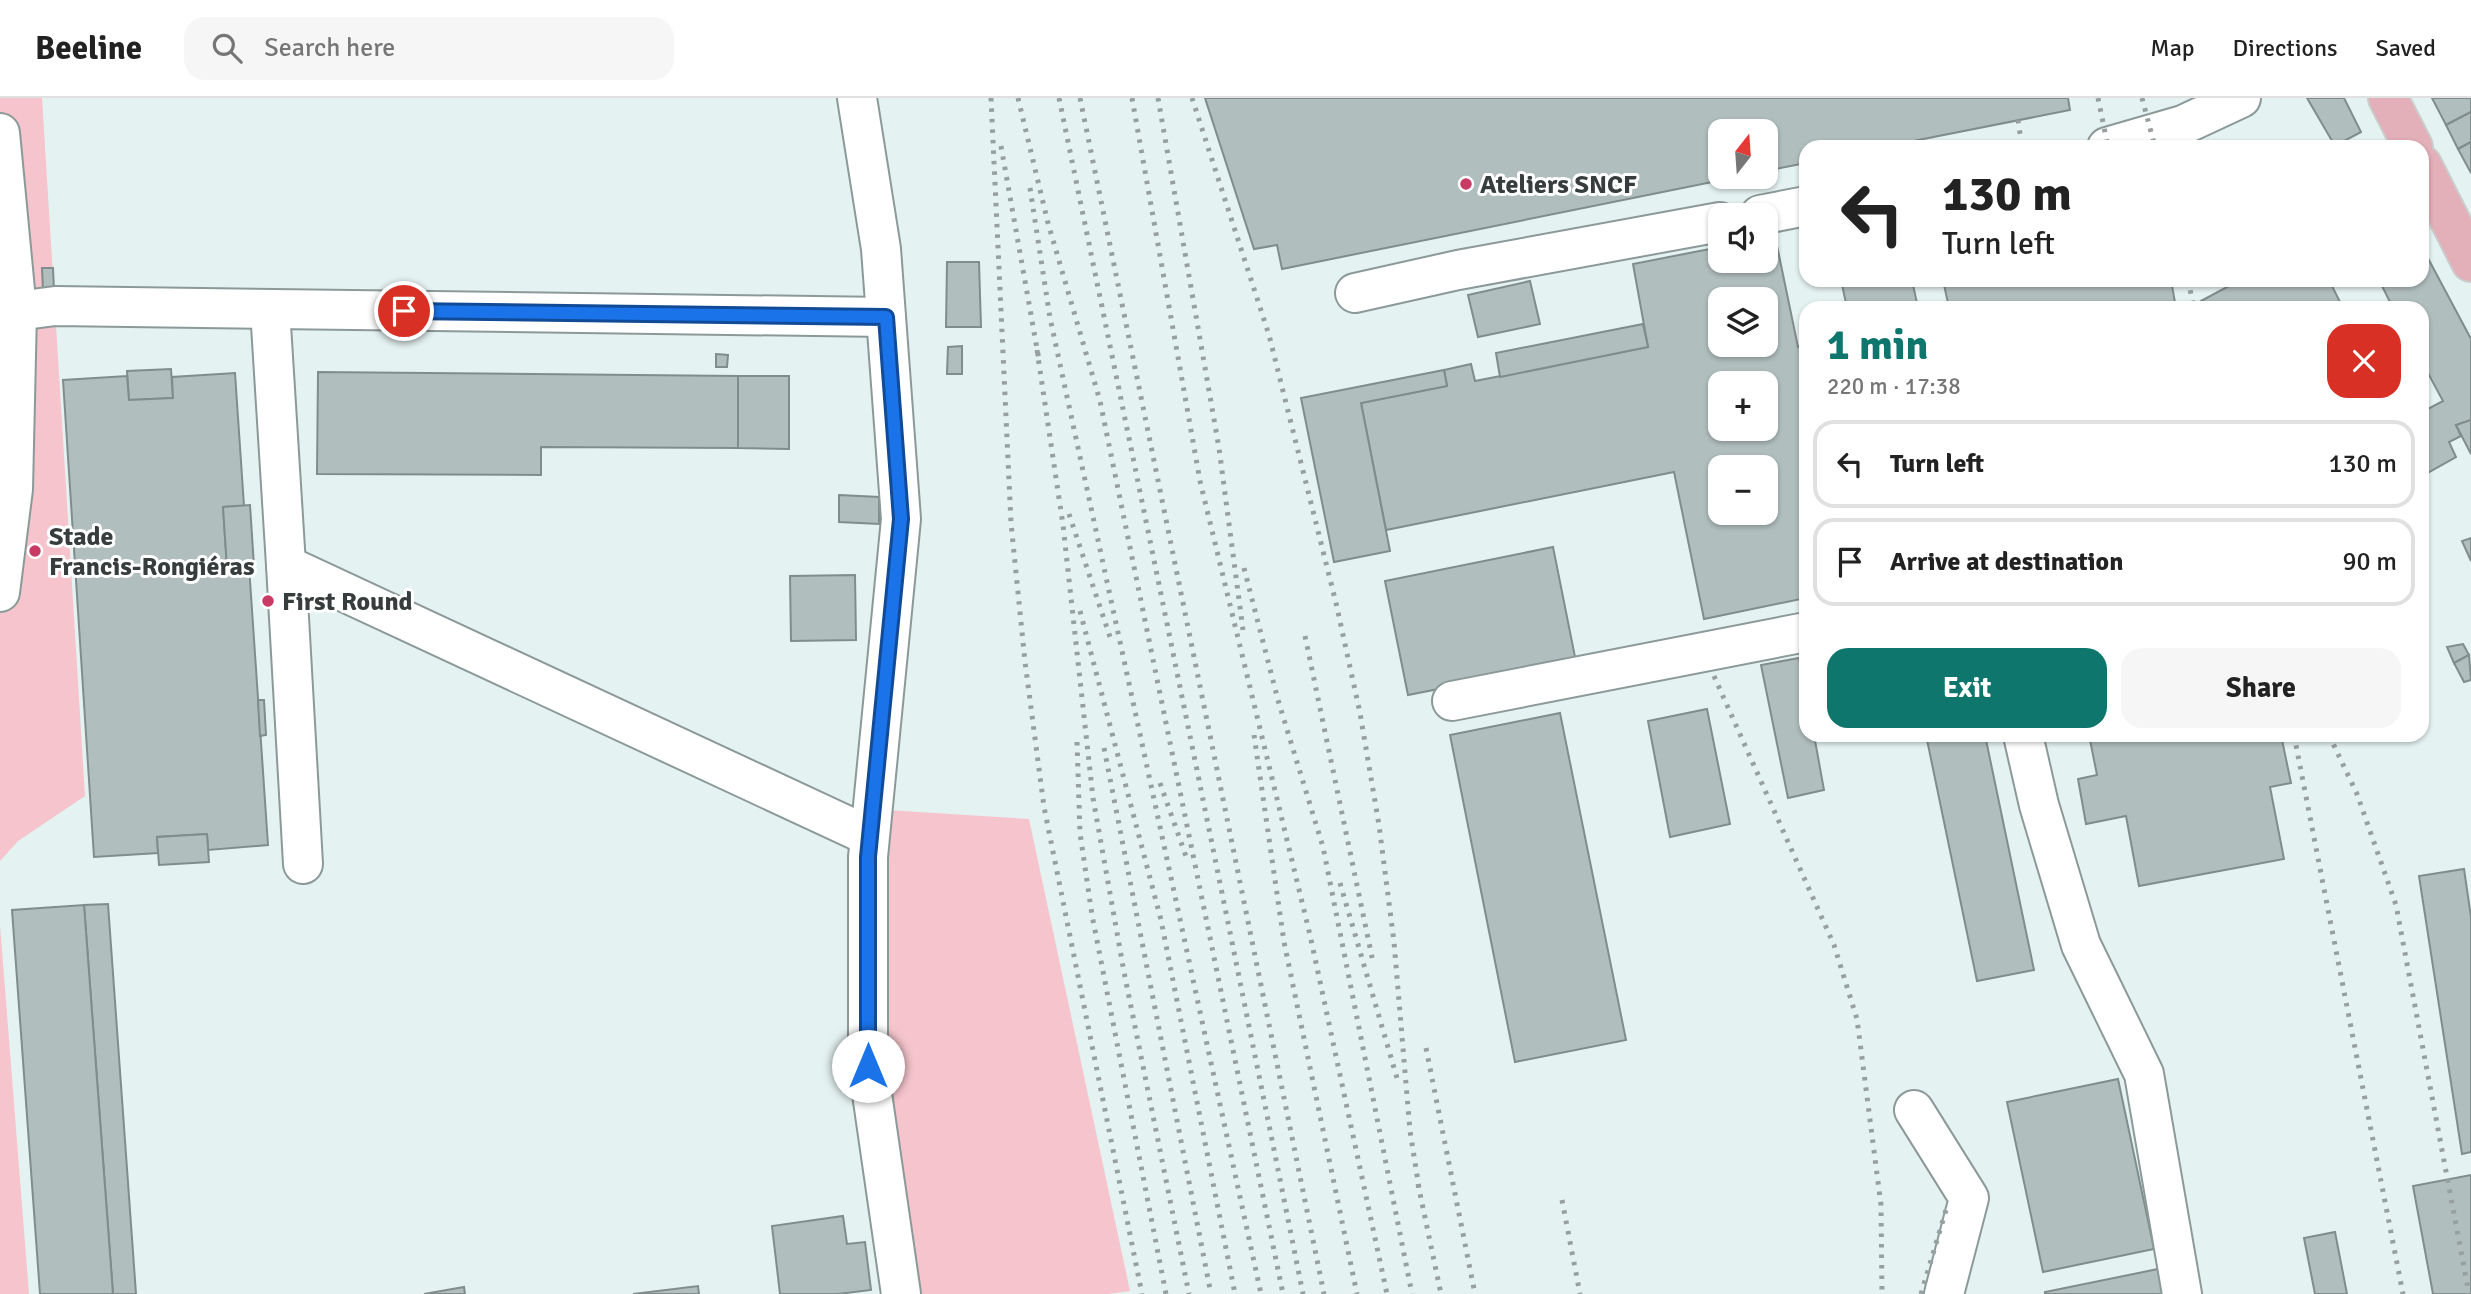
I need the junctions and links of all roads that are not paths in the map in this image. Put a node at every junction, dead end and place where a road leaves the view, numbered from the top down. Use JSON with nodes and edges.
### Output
{"nodes":[{"id":1,"x":857,"y":98,"type":"edge"},
{"id":2,"x":2241,"y":98,"type":"edge"},
{"id":3,"x":2388,"y":98,"type":"edge"},
{"id":4,"x":0,"y":134,"type":"edge"},
{"id":5,"x":2131,"y":140,"type":"edge"},
{"id":6,"x":2409,"y":140,"type":"edge"},
{"id":7,"x":2429,"y":179,"type":"edge"},
{"id":8,"x":1799,"y":207,"type":"edge"},
{"id":9,"x":1778,"y":211,"type":"edge"},
{"id":10,"x":1708,"y":224,"type":"edge"},
{"id":11,"x":2471,"y":262,"type":"edge"},
{"id":12,"x":1355,"y":293,"type":"dead end"},
{"id":13,"x":270,"y":309,"type":"junction"},
{"id":14,"x":17,"y":311,"type":"junction"},
{"id":15,"x":886,"y":317,"type":"junction"},
{"id":16,"x":286,"y":565,"type":"junction"},
{"id":17,"x":0,"y":592,"type":"edge"},
{"id":18,"x":1799,"y":633,"type":"edge"},
{"id":19,"x":1452,"y":701,"type":"dead end"},
{"id":20,"x":2025,"y":742,"type":"edge"},
{"id":21,"x":869,"y":836,"type":"junction"},
{"id":22,"x":303,"y":864,"type":"dead end"},
{"id":23,"x":1914,"y":1110,"type":"dead end"},
{"id":24,"x":901,"y":1294,"type":"edge"},
{"id":25,"x":1944,"y":1294,"type":"edge"},
{"id":26,"x":2182,"y":1294,"type":"edge"}],
"edges":[{"from":1,"to":15,"type":"street"},
{"from":2,"to":5,"type":"street"},
{"from":3,"to":6,"type":"main road"},
{"from":4,"to":14,"type":"street"},
{"from":7,"to":11,"type":"main road"},
{"from":8,"to":9,"type":"street"},
{"from":10,"to":12,"type":"street"},
{"from":13,"to":14,"type":"street"},
{"from":13,"to":15,"type":"street"},
{"from":13,"to":16,"type":"street"},
{"from":14,"to":17,"type":"street"},
{"from":15,"to":21,"type":"street"},
{"from":16,"to":21,"type":"street"},
{"from":16,"to":22,"type":"street"},
{"from":18,"to":19,"type":"street"},
{"from":20,"to":26,"type":"street"},
{"from":21,"to":24,"type":"street"},
{"from":23,"to":25,"type":"street"}]}
